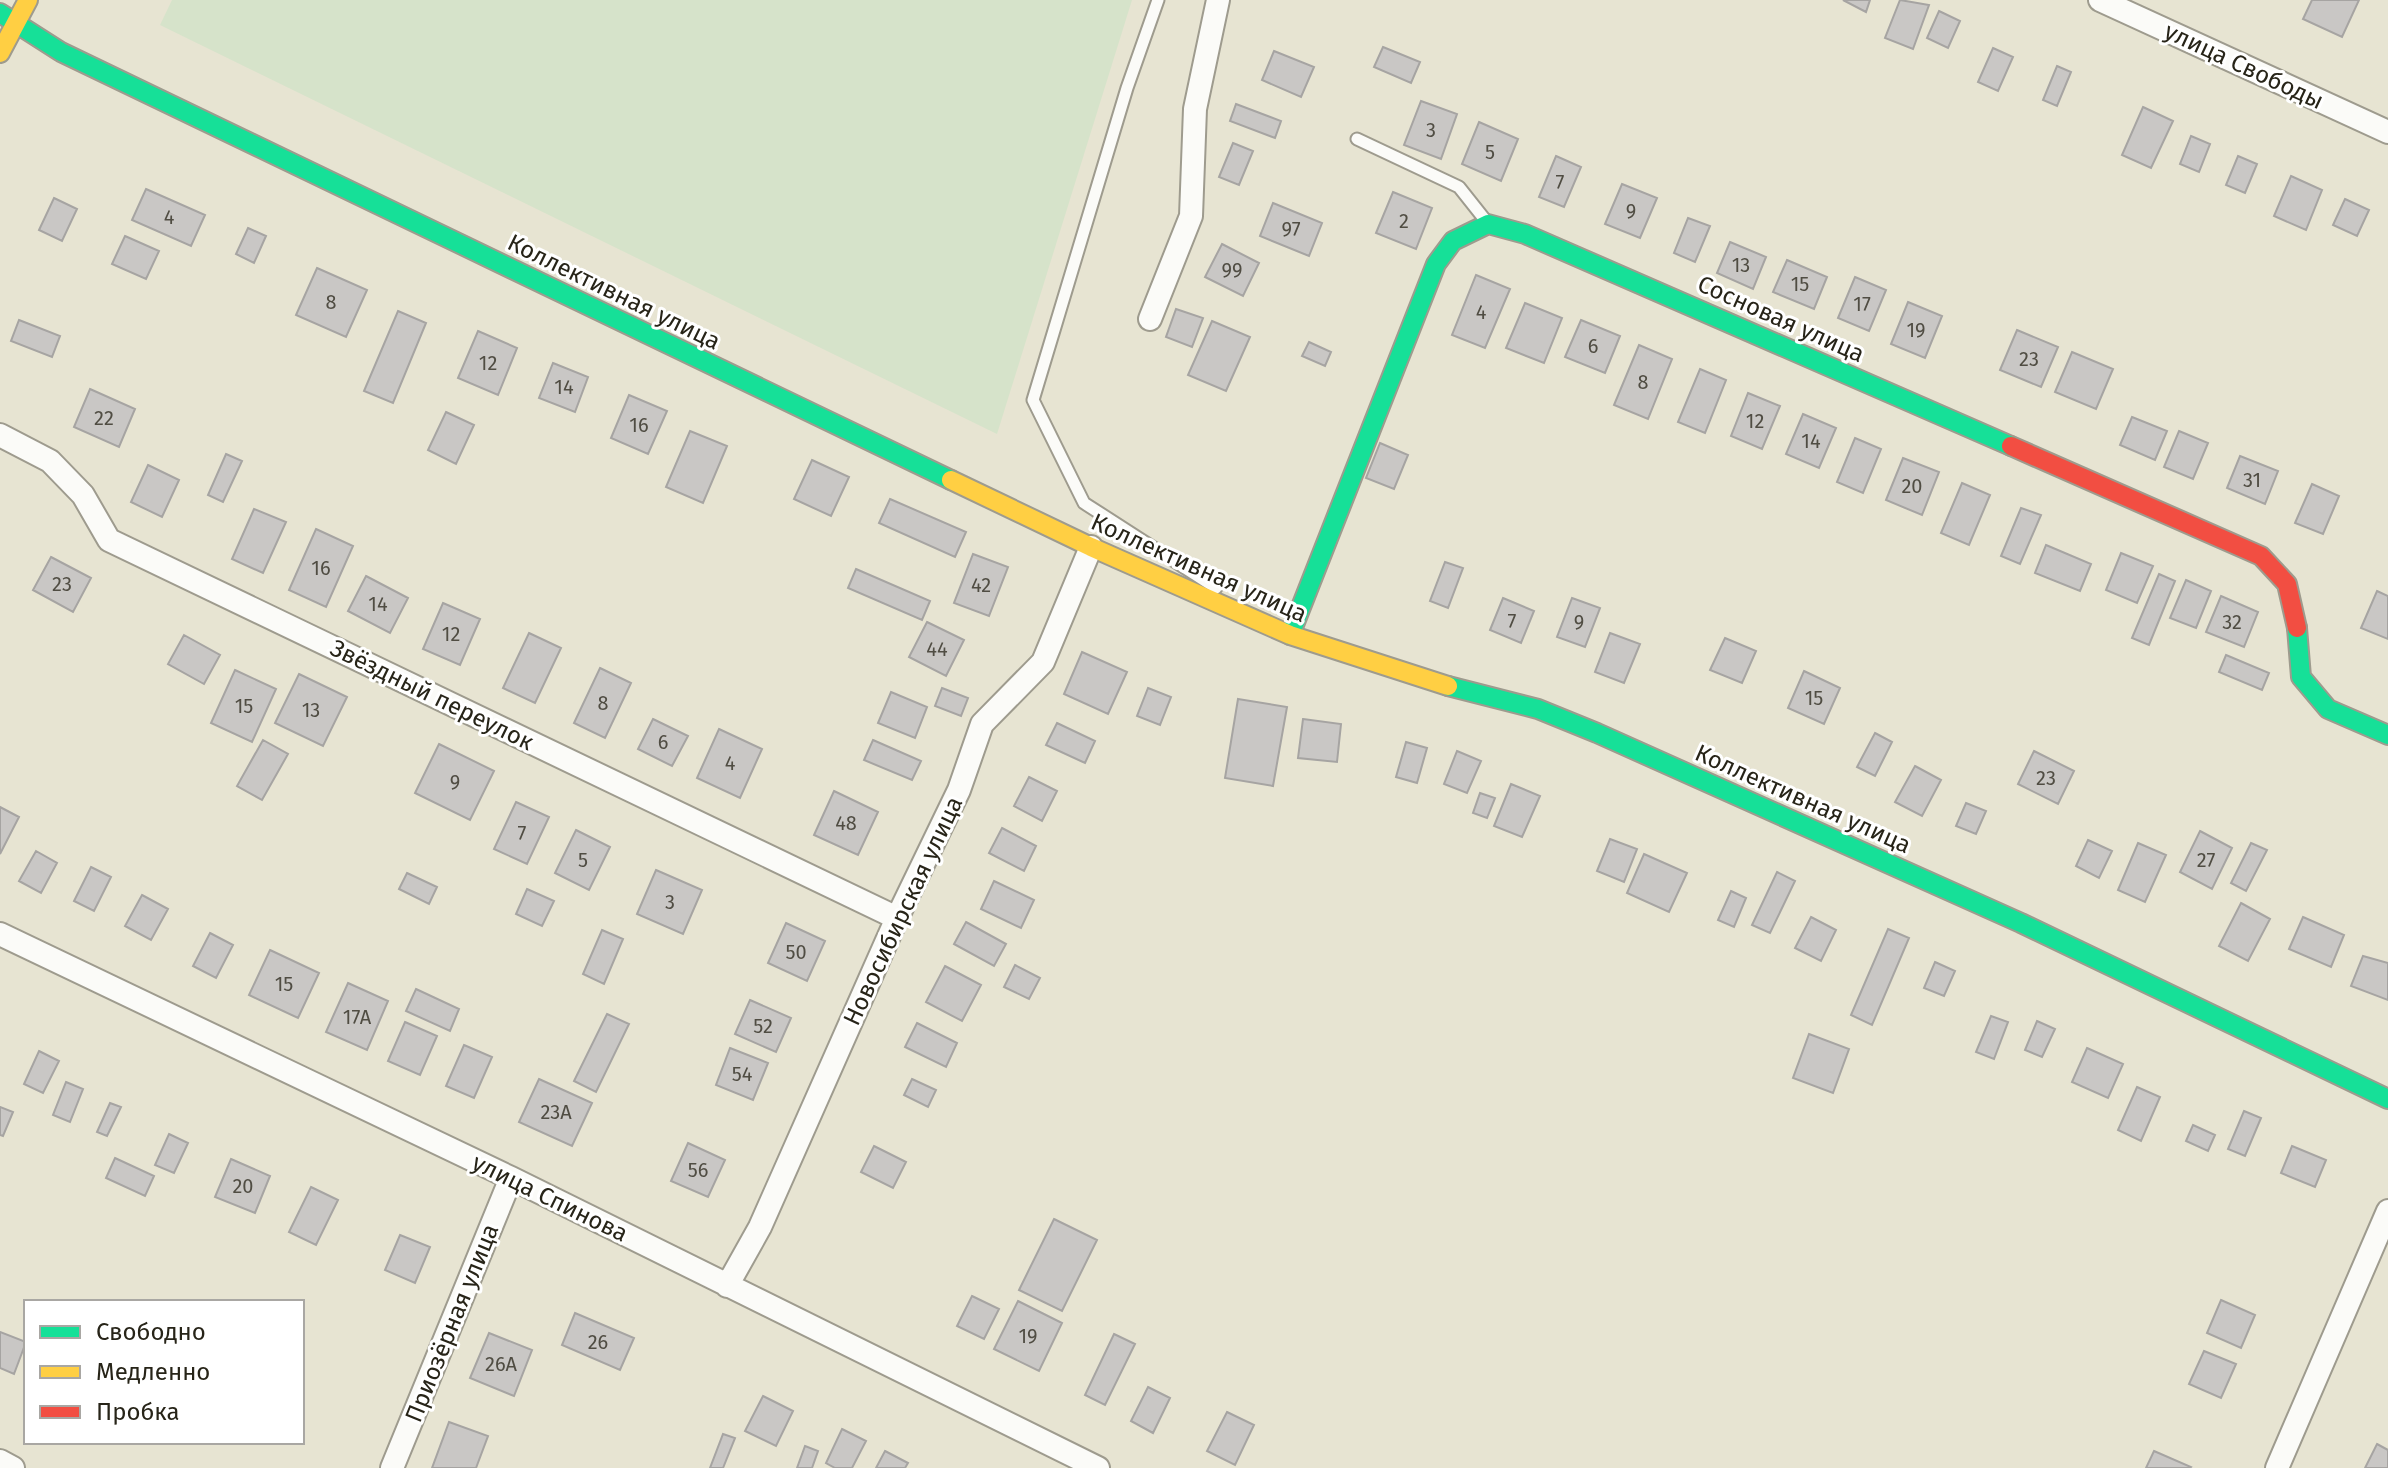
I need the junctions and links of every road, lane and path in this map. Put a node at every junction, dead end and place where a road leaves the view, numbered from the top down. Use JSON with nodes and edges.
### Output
{"nodes":[{"id":1,"x":28,"y":0,"type":"edge"},
{"id":2,"x":1158,"y":0,"type":"edge"},
{"id":3,"x":1218,"y":0,"type":"edge"},
{"id":4,"x":2100,"y":0,"type":"edge"},
{"id":5,"x":8,"y":17,"type":"edge"},
{"id":6,"x":0,"y":53,"type":"edge"},
{"id":7,"x":2388,"y":132,"type":"edge"},
{"id":8,"x":1357,"y":139,"type":"dead end"},
{"id":9,"x":1488,"y":224,"type":"junction"},
{"id":10,"x":1150,"y":319,"type":"dead end"},
{"id":11,"x":0,"y":435,"type":"edge"},
{"id":12,"x":1091,"y":547,"type":"junction"},
{"id":13,"x":1290,"y":635,"type":"junction"},
{"id":14,"x":2388,"y":735,"type":"edge"},
{"id":15,"x":897,"y":918,"type":"junction"},
{"id":16,"x":0,"y":934,"type":"edge"},
{"id":17,"x":2388,"y":1099,"type":"edge"},
{"id":18,"x":511,"y":1178,"type":"junction"},
{"id":19,"x":2388,"y":1211,"type":"edge"},
{"id":20,"x":727,"y":1286,"type":"junction"},
{"id":21,"x":0,"y":1461,"type":"edge"},
{"id":22,"x":2280,"y":1467,"type":"edge"},
{"id":23,"x":13,"y":1468,"type":"edge"},
{"id":24,"x":392,"y":1468,"type":"edge"},
{"id":25,"x":1098,"y":1468,"type":"edge"}],
"edges":[{"from":1,"to":5,"type":"street"},
{"from":2,"to":13,"type":"lane"},
{"from":3,"to":10,"type":"street"},
{"from":4,"to":7,"type":"street","name":"улица Свободы"},
{"from":5,"to":6,"type":"street"},
{"from":5,"to":12,"type":"street","name":"Коллективная улица"},
{"from":8,"to":9,"type":"lane"},
{"from":9,"to":13,"type":"street"},
{"from":9,"to":14,"type":"street","name":"Сосновая улица"},
{"from":11,"to":15,"type":"street","name":"Звёздный переулок"},
{"from":12,"to":13,"type":"street","name":"Коллективная улица"},
{"from":12,"to":15,"type":"street","name":"Новосибирская улица"},
{"from":13,"to":17,"type":"street","name":"Коллективная улица"},
{"from":15,"to":20,"type":"street","name":"Новосибирская улица"},
{"from":16,"to":18,"type":"street","name":"улица Спинова"},
{"from":18,"to":20,"type":"street","name":"улица Спинова"},
{"from":18,"to":24,"type":"street","name":"Приозёрная улица"},
{"from":19,"to":22,"type":"street"},
{"from":20,"to":25,"type":"street","name":"улица Спинова"},
{"from":21,"to":23,"type":"street"}]}
